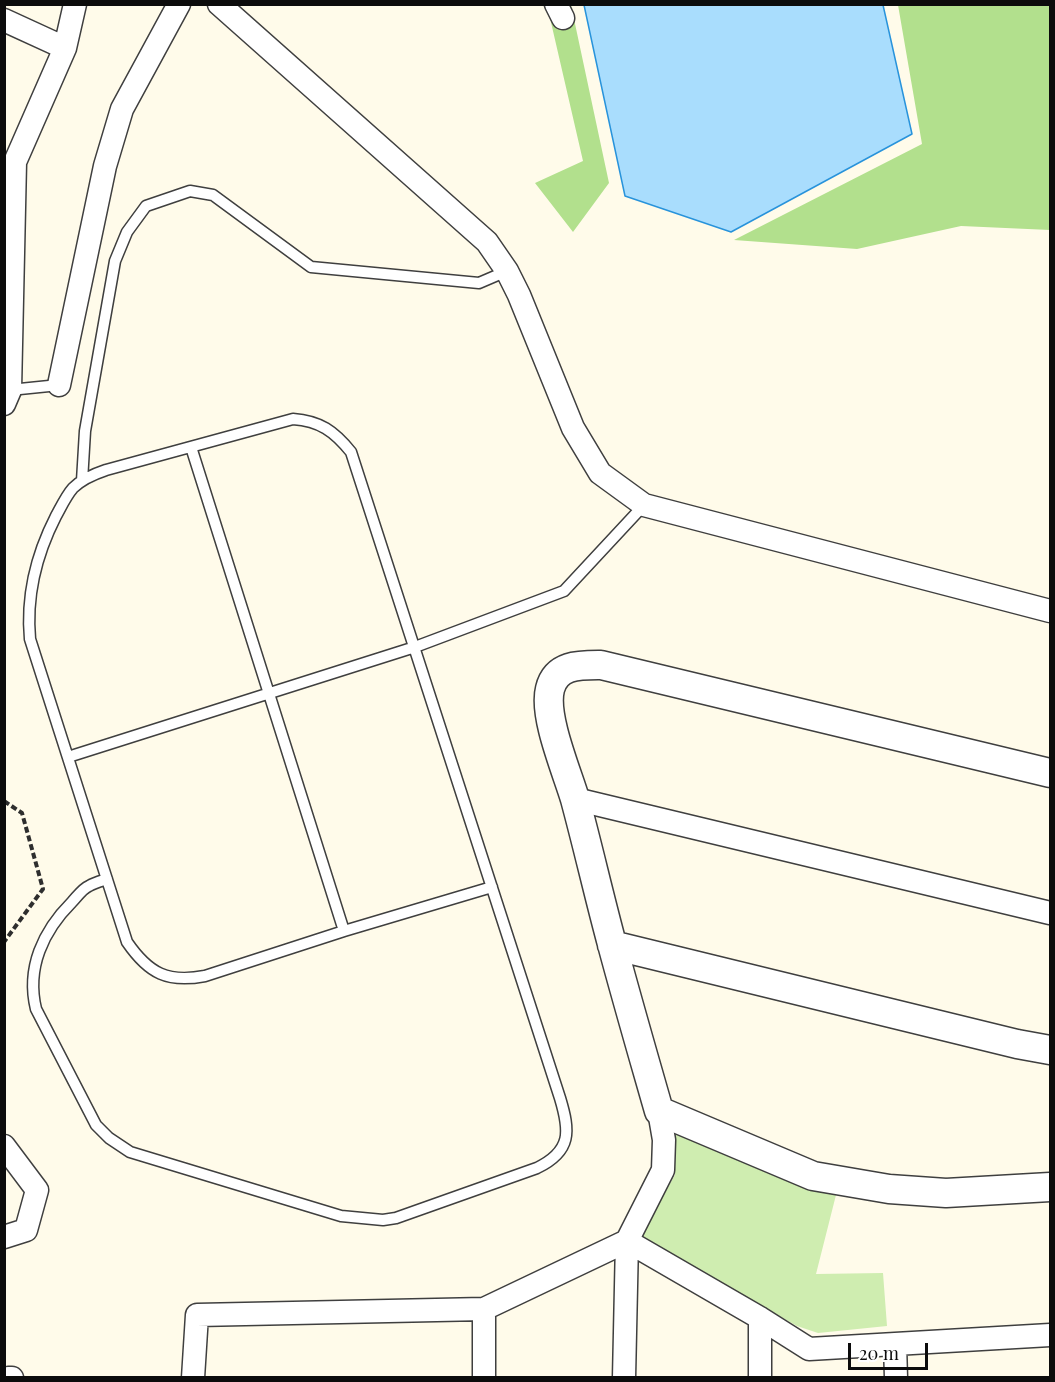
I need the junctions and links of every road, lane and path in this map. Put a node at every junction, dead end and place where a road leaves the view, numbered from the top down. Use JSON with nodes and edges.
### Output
{"nodes":[{"id":1,"x":75,"y":4,"type":"edge"},
{"id":2,"x":179,"y":4,"type":"edge"},
{"id":3,"x":219,"y":4,"type":"edge"},
{"id":4,"x":4,"y":20,"type":"edge"},
{"id":5,"x":65,"y":48,"type":"junction"},
{"id":6,"x":10,"y":162,"type":"edge"},
{"id":7,"x":507,"y":271,"type":"junction"},
{"id":8,"x":8,"y":283,"type":"edge"},
{"id":9,"x":59,"y":385,"type":"joint"},
{"id":10,"x":7,"y":397,"type":"edge"},
{"id":11,"x":191,"y":447,"type":"junction"},
{"id":12,"x":82,"y":481,"type":"junction"},
{"id":13,"x":644,"y":505,"type":"junction"},
{"id":14,"x":1050,"y":611,"type":"edge"},
{"id":15,"x":415,"y":647,"type":"junction"},
{"id":16,"x":270,"y":694,"type":"junction"},
{"id":17,"x":68,"y":757,"type":"junction"},
{"id":18,"x":1050,"y":773,"type":"edge"},
{"id":19,"x":575,"y":799,"type":"junction"},
{"id":20,"x":4,"y":801,"type":"edge"},
{"id":21,"x":106,"y":879,"type":"junction"},
{"id":22,"x":492,"y":887,"type":"junction"},
{"id":23,"x":1050,"y":913,"type":"edge"},
{"id":24,"x":344,"y":931,"type":"junction"},
{"id":25,"x":4,"y":942,"type":"edge"},
{"id":26,"x":612,"y":945,"type":"junction"},
{"id":27,"x":1050,"y":1050,"type":"edge"},
{"id":28,"x":659,"y":1111,"type":"junction"},
{"id":29,"x":4,"y":1146,"type":"edge"},
{"id":30,"x":1050,"y":1187,"type":"edge"},
{"id":31,"x":4,"y":1236,"type":"edge"},
{"id":32,"x":627,"y":1241,"type":"junction"},
{"id":33,"x":484,"y":1309,"type":"junction"},
{"id":34,"x":760,"y":1318,"type":"junction"},
{"id":35,"x":1050,"y":1335,"type":"edge"},
{"id":36,"x":895,"y":1344,"type":"junction"},
{"id":37,"x":193,"y":1377,"type":"edge"},
{"id":38,"x":484,"y":1377,"type":"edge"},
{"id":39,"x":624,"y":1377,"type":"edge"},
{"id":40,"x":760,"y":1377,"type":"edge"},
{"id":41,"x":896,"y":1377,"type":"edge"}],
"edges":[{"from":1,"to":5,"type":"street"},
{"from":2,"to":9,"type":"street"},
{"from":3,"to":7,"type":"street"},
{"from":4,"to":5,"type":"street"},
{"from":5,"to":6,"type":"street"},
{"from":6,"to":8,"type":"street"},
{"from":7,"to":12,"type":"lane"},
{"from":7,"to":13,"type":"street"},
{"from":8,"to":10,"type":"street"},
{"from":9,"to":10,"type":"lane"},
{"from":11,"to":12,"type":"lane"},
{"from":11,"to":15,"type":"lane"},
{"from":11,"to":16,"type":"lane"},
{"from":12,"to":17,"type":"lane"},
{"from":13,"to":14,"type":"street"},
{"from":13,"to":15,"type":"lane"},
{"from":15,"to":16,"type":"lane"},
{"from":15,"to":22,"type":"lane"},
{"from":16,"to":17,"type":"lane"},
{"from":16,"to":24,"type":"lane"},
{"from":17,"to":21,"type":"lane"},
{"from":18,"to":19,"type":"street"},
{"from":19,"to":23,"type":"street"},
{"from":19,"to":26,"type":"street"},
{"from":20,"to":25,"type":"path"},
{"from":21,"to":22,"type":"lane"},
{"from":21,"to":24,"type":"lane"},
{"from":22,"to":24,"type":"lane"},
{"from":26,"to":27,"type":"street"},
{"from":26,"to":28,"type":"street"},
{"from":28,"to":30,"type":"street"},
{"from":28,"to":32,"type":"street"},
{"from":29,"to":31,"type":"street"},
{"from":32,"to":33,"type":"street"},
{"from":32,"to":34,"type":"street"},
{"from":32,"to":39,"type":"street"},
{"from":33,"to":37,"type":"street"},
{"from":33,"to":38,"type":"street"},
{"from":34,"to":36,"type":"street"},
{"from":34,"to":40,"type":"street"},
{"from":35,"to":36,"type":"street"},
{"from":36,"to":41,"type":"street"}]}
